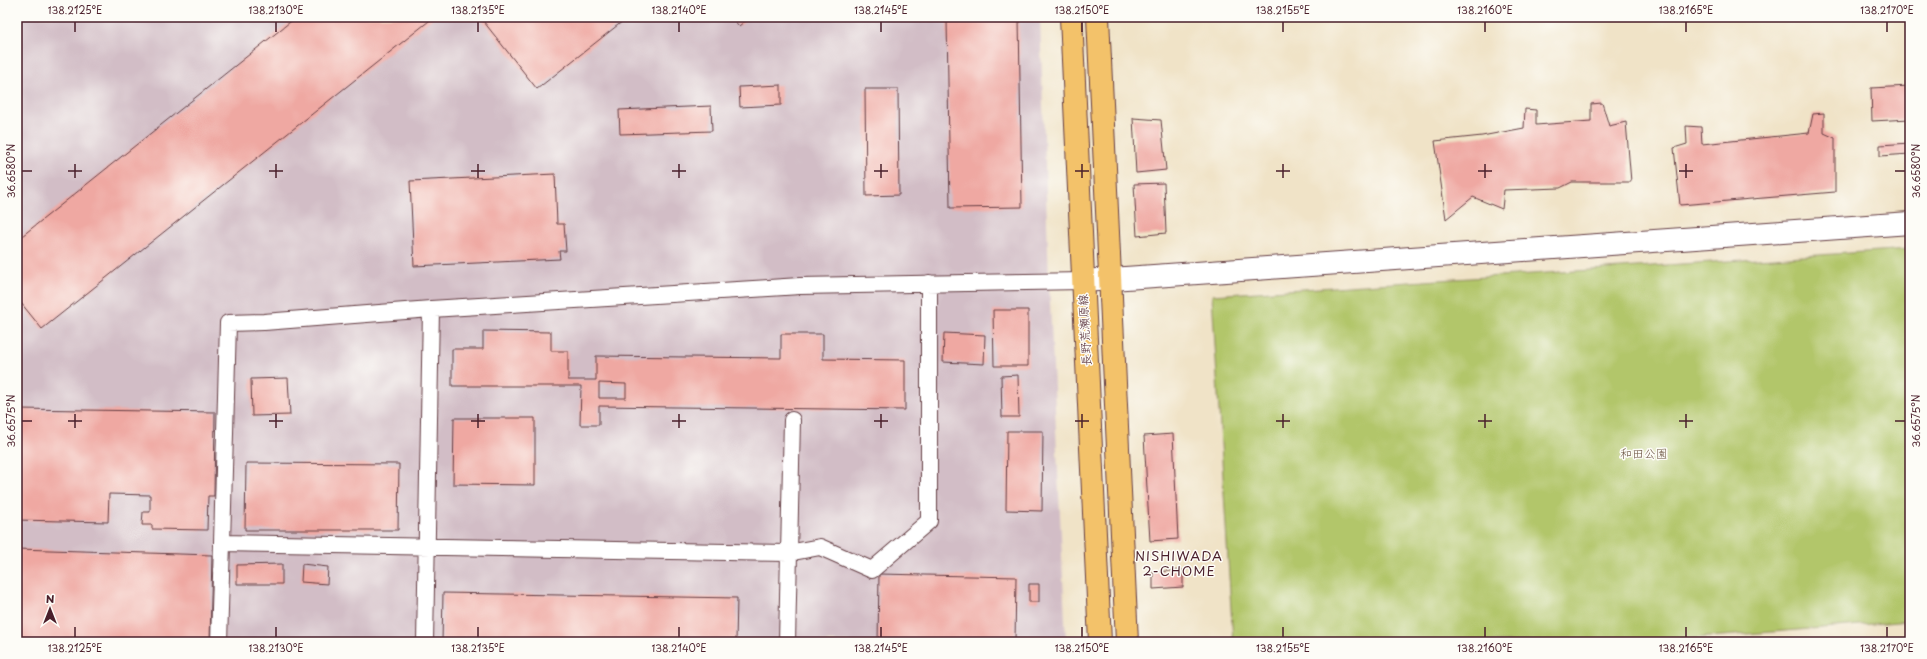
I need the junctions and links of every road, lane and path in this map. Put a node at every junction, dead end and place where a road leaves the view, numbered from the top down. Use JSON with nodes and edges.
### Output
{"nodes":[{"id":1,"x":1071,"y":17,"type":"edge"},
{"id":2,"x":1098,"y":17,"type":"edge"},
{"id":3,"x":1910,"y":223,"type":"edge"},
{"id":4,"x":1110,"y":279,"type":"junction"},
{"id":5,"x":1083,"y":281,"type":"junction"},
{"id":6,"x":929,"y":283,"type":"junction"},
{"id":7,"x":432,"y":309,"type":"junction"},
{"id":8,"x":792,"y":420,"type":"dead end"},
{"id":9,"x":222,"y":543,"type":"junction"},
{"id":10,"x":427,"y":547,"type":"junction"},
{"id":11,"x":788,"y":553,"type":"junction"},
{"id":12,"x":219,"y":642,"type":"edge"},
{"id":13,"x":425,"y":642,"type":"edge"},
{"id":14,"x":786,"y":642,"type":"edge"},
{"id":15,"x":1100,"y":642,"type":"edge"},
{"id":16,"x":1127,"y":642,"type":"edge"}],
"edges":[{"from":1,"to":5,"type":"main road","name":"長野荒瀬原線"},
{"from":2,"to":4,"type":"main road"},
{"from":3,"to":4,"type":"street"},
{"from":4,"to":5,"type":"street"},
{"from":4,"to":16,"type":"main road"},
{"from":5,"to":6,"type":"lane"},
{"from":5,"to":15,"type":"main road","name":"長野荒瀬原線"},
{"from":6,"to":7,"type":"lane"},
{"from":6,"to":11,"type":"lane"},
{"from":7,"to":9,"type":"lane"},
{"from":7,"to":10,"type":"lane"},
{"from":8,"to":11,"type":"lane"},
{"from":9,"to":10,"type":"lane"},
{"from":9,"to":12,"type":"lane"},
{"from":10,"to":11,"type":"lane"},
{"from":10,"to":13,"type":"lane"},
{"from":11,"to":14,"type":"lane"}]}
